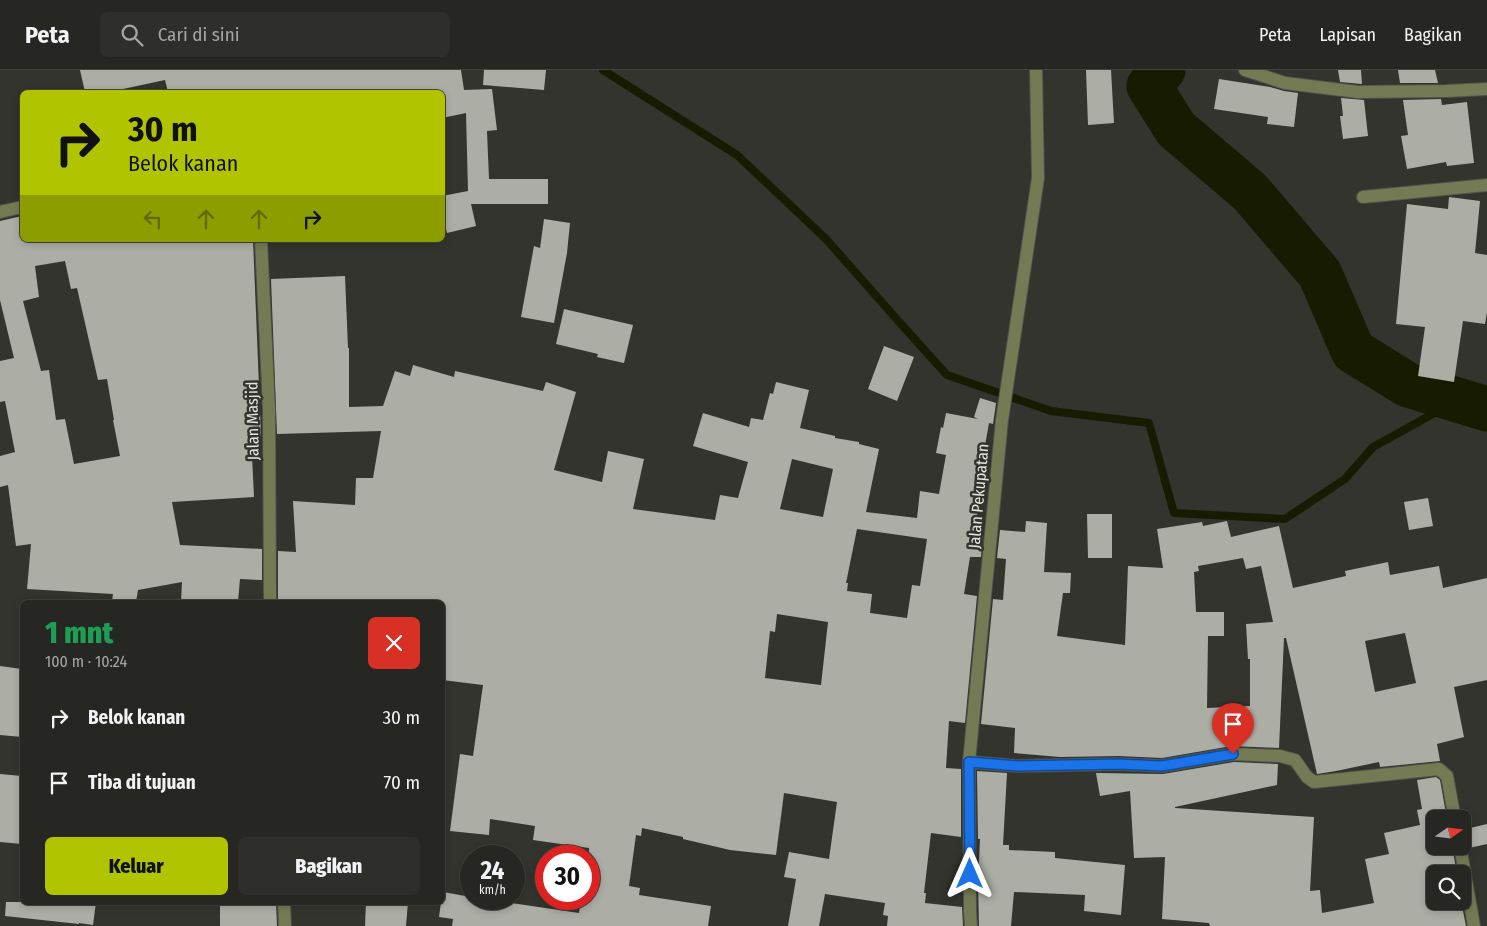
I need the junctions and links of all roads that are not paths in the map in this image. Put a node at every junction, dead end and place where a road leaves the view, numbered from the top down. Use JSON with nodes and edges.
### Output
{"nodes":[{"id":1,"x":1036,"y":70,"type":"edge"},
{"id":2,"x":1245,"y":70,"type":"edge"},
{"id":3,"x":1487,"y":89,"type":"edge"},
{"id":4,"x":1487,"y":185,"type":"edge"},
{"id":5,"x":1363,"y":197,"type":"dead end"},
{"id":6,"x":20,"y":207,"type":"edge"},
{"id":7,"x":0,"y":212,"type":"edge"},
{"id":8,"x":261,"y":242,"type":"edge"},
{"id":9,"x":270,"y":600,"type":"edge"},
{"id":10,"x":969,"y":762,"type":"junction"},
{"id":11,"x":1453,"y":810,"type":"edge"},
{"id":12,"x":1462,"y":855,"type":"edge"},
{"id":13,"x":284,"y":905,"type":"edge"},
{"id":14,"x":285,"y":926,"type":"edge"},
{"id":15,"x":971,"y":926,"type":"edge"},
{"id":16,"x":1474,"y":926,"type":"edge"}],
"edges":[{"from":1,"to":10,"type":"street","name":"Jalan Pekupatan"},
{"from":2,"to":3,"type":"street"},
{"from":4,"to":5,"type":"street"},
{"from":6,"to":7,"type":"street"},
{"from":8,"to":9,"type":"street","name":"Jalan Masjid"},
{"from":10,"to":11,"type":"street"},
{"from":10,"to":15,"type":"street","name":"Jalan Pekupatan"},
{"from":12,"to":16,"type":"street"},
{"from":13,"to":14,"type":"street"}]}
